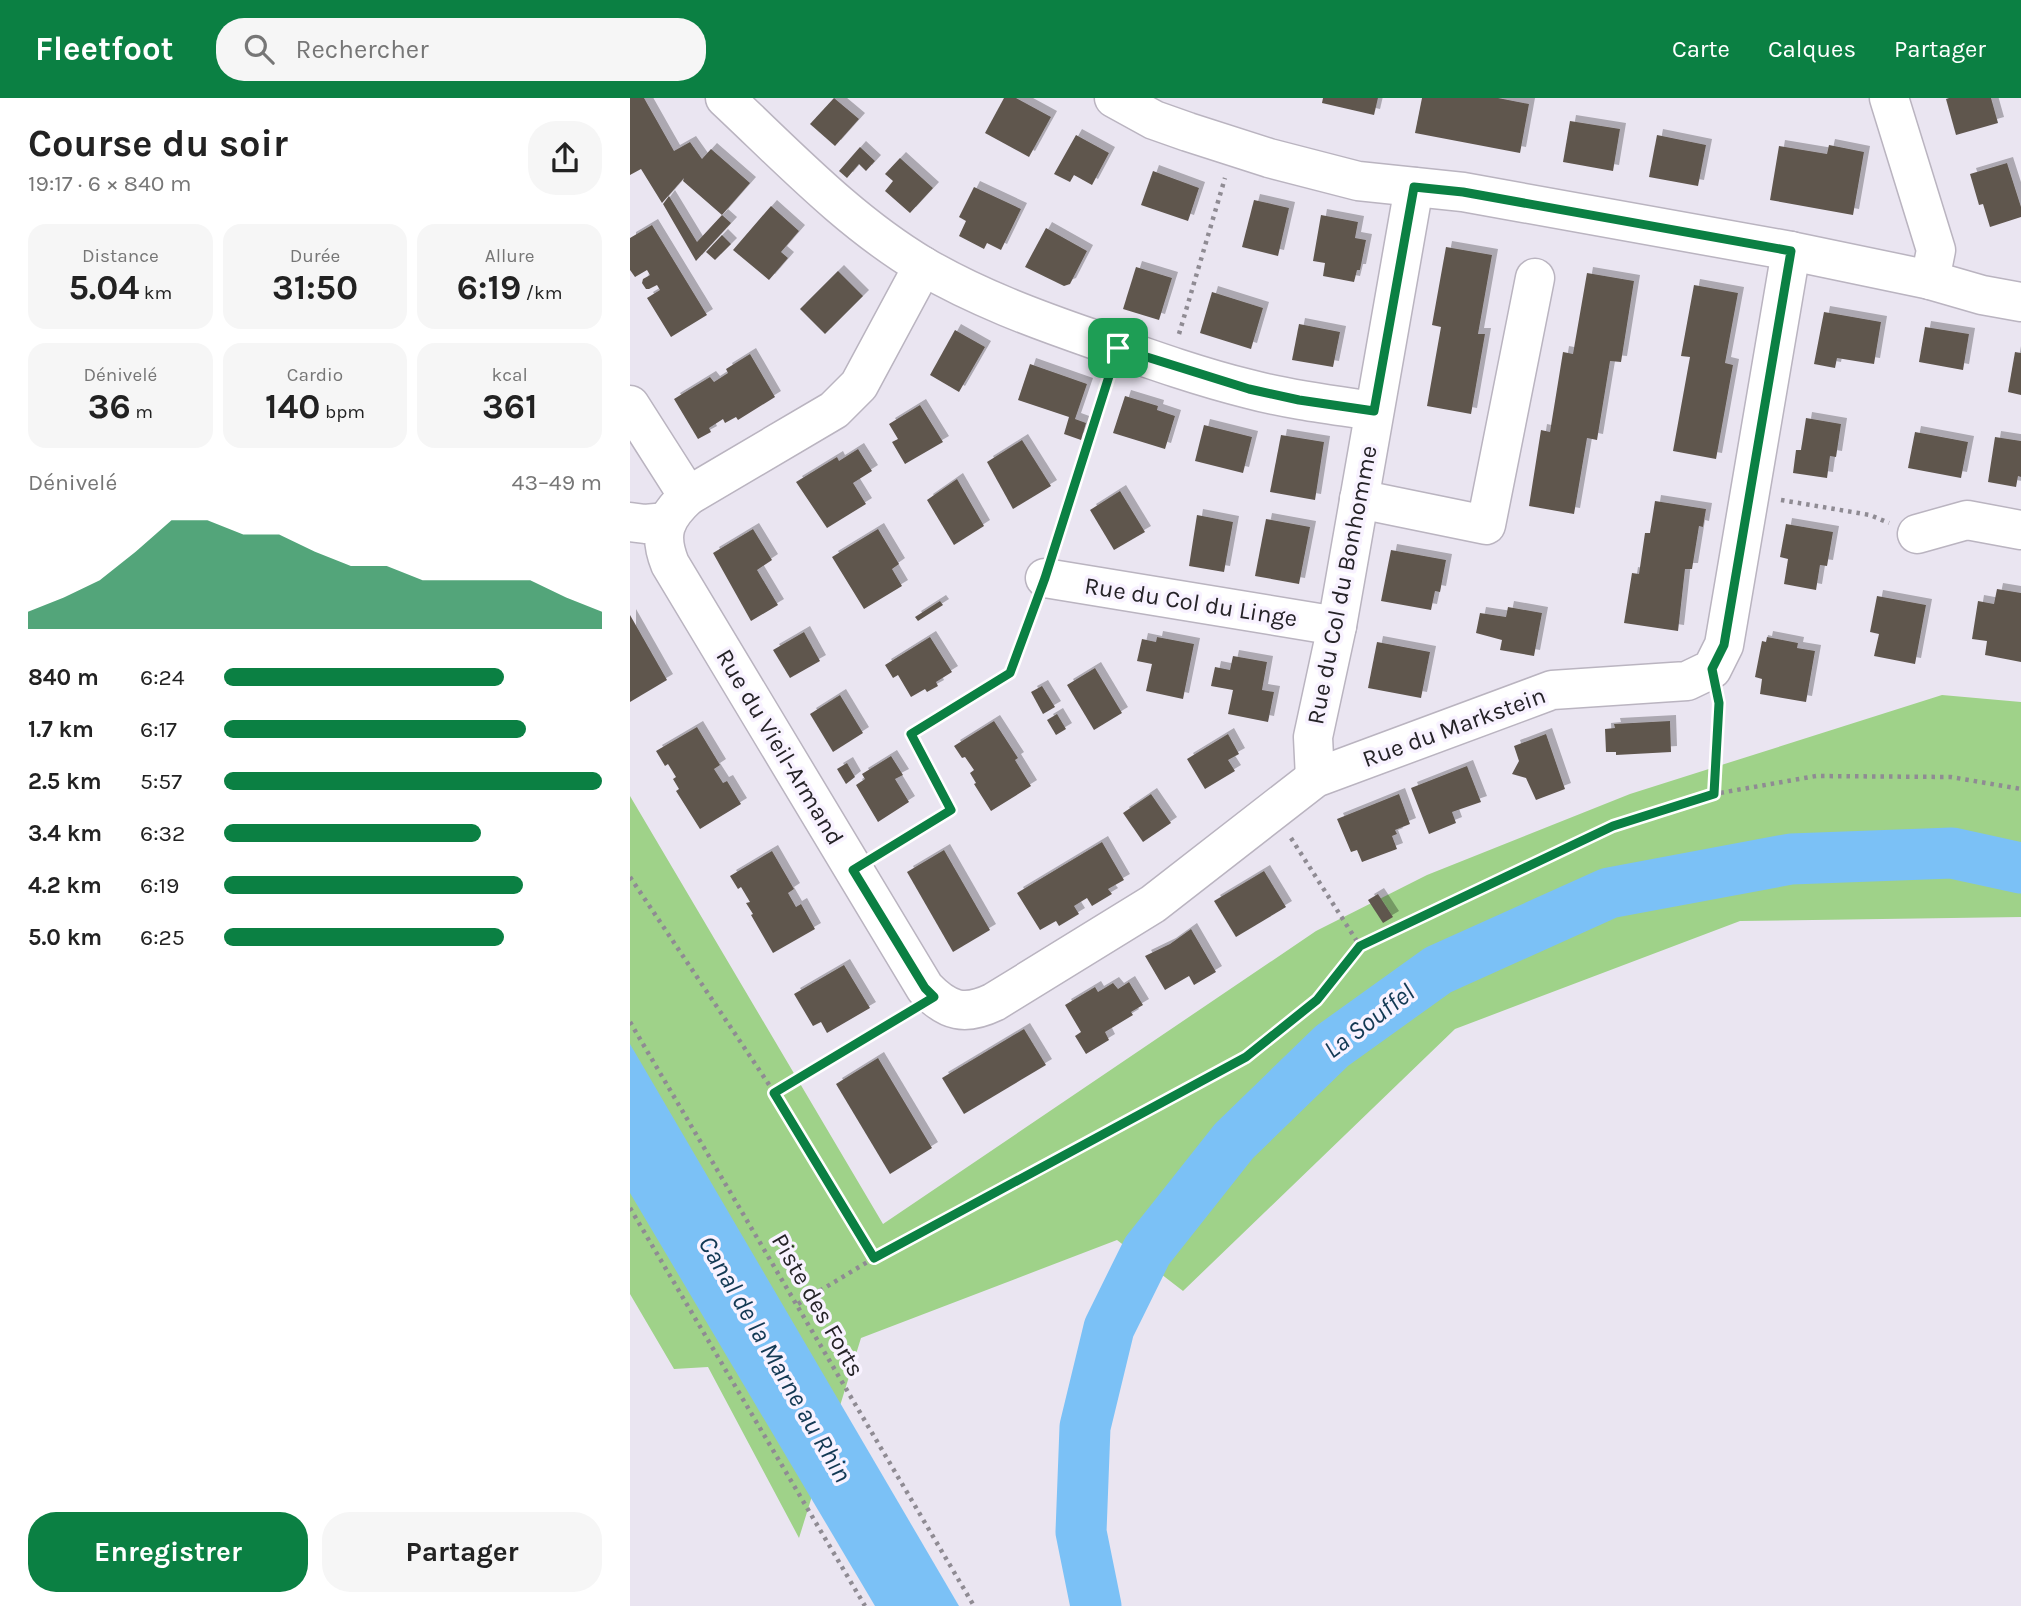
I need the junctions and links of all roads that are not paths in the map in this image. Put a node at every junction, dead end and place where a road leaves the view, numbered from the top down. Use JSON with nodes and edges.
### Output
{"nodes":[{"id":1,"x":725,"y":98,"type":"edge"},
{"id":2,"x":1114,"y":98,"type":"edge"},
{"id":3,"x":1889,"y":98,"type":"edge"},
{"id":4,"x":1414,"y":187,"type":"junction"},
{"id":5,"x":1791,"y":251,"type":"junction"},
{"id":6,"x":923,"y":266,"type":"junction"},
{"id":7,"x":1535,"y":278,"type":"dead end"},
{"id":8,"x":1930,"y":279,"type":"junction"},
{"id":9,"x":2021,"y":302,"type":"edge"},
{"id":10,"x":630,"y":405,"type":"edge"},
{"id":11,"x":1374,"y":411,"type":"junction"},
{"id":12,"x":1359,"y":499,"type":"junction"},
{"id":13,"x":662,"y":513,"type":"edge"},
{"id":14,"x":2021,"y":530,"type":"edge"},
{"id":15,"x":1917,"y":534,"type":"road end"},
{"id":16,"x":1045,"y":578,"type":"road end"},
{"id":17,"x":1337,"y":626,"type":"junction"},
{"id":18,"x":1315,"y":778,"type":"junction"}],
"edges":[{"from":1,"to":6,"type":"street"},
{"from":2,"to":4,"type":"street"},
{"from":3,"to":8,"type":"street"},
{"from":4,"to":5,"type":"street"},
{"from":4,"to":11,"type":"street","name":"Rue du Col du Bonhomme"},
{"from":5,"to":8,"type":"street"},
{"from":5,"to":18,"type":"street","name":"Rue du Markstein"},
{"from":6,"to":11,"type":"street"},
{"from":6,"to":13,"type":"street"},
{"from":7,"to":12,"type":"street"},
{"from":8,"to":9,"type":"street"},
{"from":10,"to":13,"type":"street"},
{"from":11,"to":12,"type":"street","name":"Rue du Col du Bonhomme"},
{"from":12,"to":17,"type":"street","name":"Rue du Col du Bonhomme"},
{"from":13,"to":18,"type":"street","name":"Rue du Vieil-Armand"},
{"from":14,"to":15,"type":"street"},
{"from":16,"to":17,"type":"street","name":"Rue du Col du Linge"},
{"from":17,"to":18,"type":"street","name":"Rue du Col du Bonhomme"}]}
